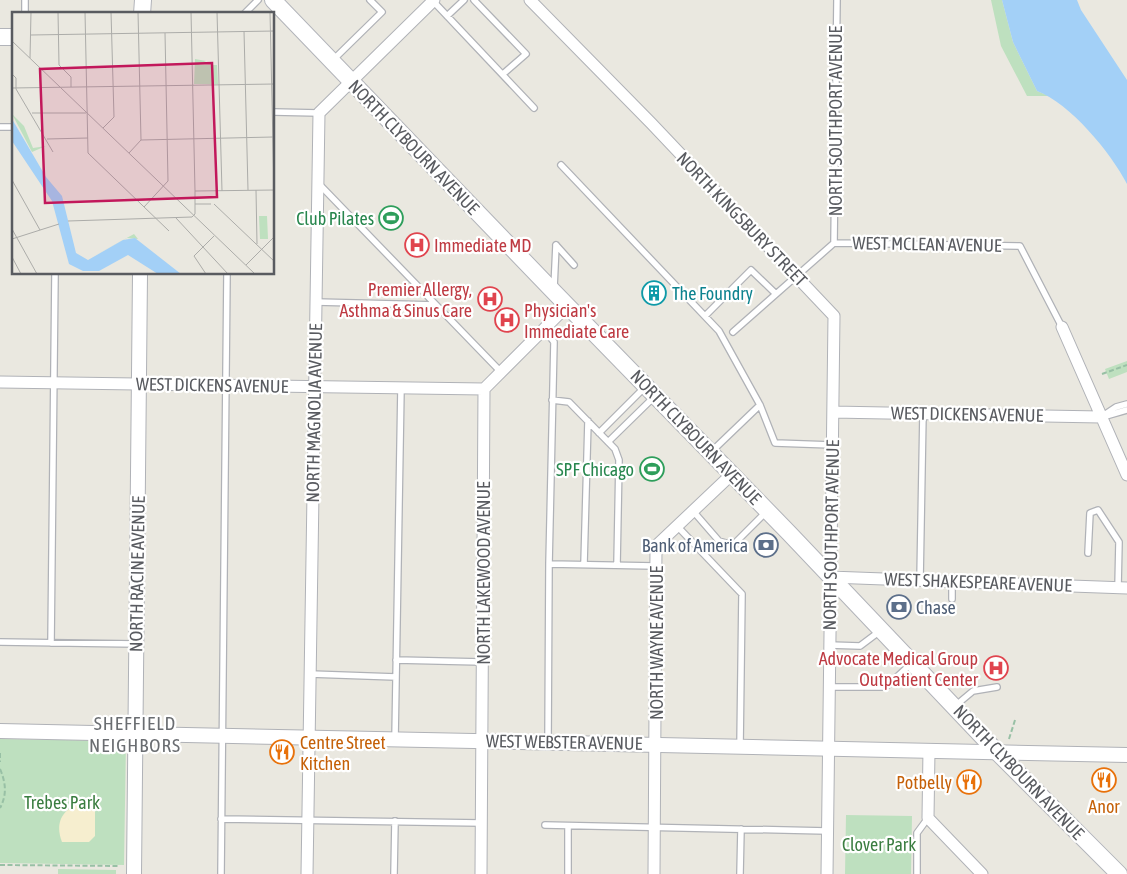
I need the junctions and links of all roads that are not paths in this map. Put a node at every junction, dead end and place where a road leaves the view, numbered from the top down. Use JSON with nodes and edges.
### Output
{"nodes":[{"id":1,"x":258,"y":0,"type":"edge"},
{"id":2,"x":273,"y":0,"type":"edge"},
{"id":3,"x":370,"y":0,"type":"edge"},
{"id":4,"x":433,"y":0,"type":"edge"},
{"id":5,"x":464,"y":0,"type":"edge"},
{"id":6,"x":474,"y":0,"type":"edge"},
{"id":7,"x":530,"y":0,"type":"edge"},
{"id":8,"x":837,"y":0,"type":"edge"},
{"id":9,"x":246,"y":12,"type":"edge"},
{"id":10,"x":447,"y":16,"type":"junction"},
{"id":11,"x":331,"y":61,"type":"junction"},
{"id":12,"x":502,"y":74,"type":"junction"},
{"id":13,"x":351,"y":81,"type":"junction"},
{"id":14,"x":534,"y":108,"type":"dead end"},
{"id":15,"x":275,"y":112,"type":"edge"},
{"id":16,"x":319,"y":114,"type":"junction"},
{"id":17,"x":561,"y":165,"type":"dead end"},
{"id":18,"x":318,"y":183,"type":"junction"},
{"id":19,"x":834,"y":243,"type":"junction"},
{"id":20,"x":574,"y":265,"type":"dead end"},
{"id":21,"x":55,"y":275,"type":"edge"},
{"id":22,"x":140,"y":275,"type":"edge"},
{"id":23,"x":227,"y":275,"type":"edge"},
{"id":24,"x":796,"y":275,"type":"junction"},
{"id":25,"x":554,"y":292,"type":"junction"},
{"id":26,"x":776,"y":294,"type":"junction"},
{"id":27,"x":316,"y":302,"type":"junction"},
{"id":28,"x":436,"y":305,"type":"junction"},
{"id":29,"x":567,"y":306,"type":"junction"},
{"id":30,"x":705,"y":316,"type":"junction"},
{"id":31,"x":834,"y":316,"type":"joint"},
{"id":32,"x":1062,"y":327,"type":"joint"},
{"id":33,"x":544,"y":329,"type":"junction"},
{"id":34,"x":733,"y":332,"type":"dead end"},
{"id":35,"x":501,"y":372,"type":"junction"},
{"id":36,"x":0,"y":382,"type":"edge"},
{"id":37,"x":53,"y":383,"type":"junction"},
{"id":38,"x":139,"y":384,"type":"junction"},
{"id":39,"x":226,"y":385,"type":"junction"},
{"id":40,"x":315,"y":387,"type":"junction"},
{"id":41,"x":402,"y":388,"type":"junction"},
{"id":42,"x":484,"y":389,"type":"junction"},
{"id":43,"x":650,"y":391,"type":"junction"},
{"id":44,"x":552,"y":400,"type":"junction"},
{"id":45,"x":1127,"y":404,"type":"edge"},
{"id":46,"x":760,"y":405,"type":"junction"},
{"id":47,"x":1127,"y":410,"type":"edge"},
{"id":48,"x":833,"y":412,"type":"junction"},
{"id":49,"x":923,"y":414,"type":"junction"},
{"id":50,"x":1101,"y":417,"type":"junction"},
{"id":51,"x":588,"y":421,"type":"junction"},
{"id":52,"x":600,"y":433,"type":"junction"},
{"id":53,"x":608,"y":442,"type":"junction"},
{"id":54,"x":832,"y":444,"type":"junction"},
{"id":55,"x":711,"y":452,"type":"junction"},
{"id":56,"x":732,"y":474,"type":"junction"},
{"id":57,"x":1127,"y":474,"type":"edge"},
{"id":58,"x":693,"y":511,"type":"junction"},
{"id":59,"x":768,"y":511,"type":"junction"},
{"id":60,"x":677,"y":526,"type":"junction"},
{"id":61,"x":1088,"y":553,"type":"dead end"},
{"id":62,"x":549,"y":564,"type":"junction"},
{"id":63,"x":584,"y":564,"type":"junction"},
{"id":64,"x":616,"y":565,"type":"junction"},
{"id":65,"x":656,"y":566,"type":"junction"},
{"id":66,"x":830,"y":577,"type":"junction"},
{"id":67,"x":920,"y":580,"type":"junction"},
{"id":68,"x":952,"y":582,"type":"junction"},
{"id":69,"x":1123,"y":588,"type":"edge"},
{"id":70,"x":952,"y":599,"type":"dead end"},
{"id":71,"x":881,"y":630,"type":"junction"},
{"id":72,"x":0,"y":642,"type":"edge"},
{"id":73,"x":51,"y":643,"type":"junction"},
{"id":74,"x":137,"y":644,"type":"junction"},
{"id":75,"x":829,"y":645,"type":"junction"},
{"id":76,"x":931,"y":657,"type":"dead end"},
{"id":77,"x":396,"y":660,"type":"junction"},
{"id":78,"x":482,"y":662,"type":"junction"},
{"id":79,"x":915,"y":666,"type":"junction"},
{"id":80,"x":310,"y":674,"type":"junction"},
{"id":81,"x":396,"y":677,"type":"junction"},
{"id":82,"x":997,"y":686,"type":"dead end"},
{"id":83,"x":829,"y":687,"type":"junction"},
{"id":84,"x":954,"y":706,"type":"junction"},
{"id":85,"x":0,"y":731,"type":"edge"},
{"id":86,"x":136,"y":733,"type":"junction"},
{"id":87,"x":222,"y":735,"type":"junction"},
{"id":88,"x":310,"y":737,"type":"junction"},
{"id":89,"x":395,"y":739,"type":"junction"},
{"id":90,"x":482,"y":741,"type":"junction"},
{"id":91,"x":548,"y":742,"type":"junction"},
{"id":92,"x":656,"y":744,"type":"junction"},
{"id":93,"x":740,"y":746,"type":"junction"},
{"id":94,"x":828,"y":748,"type":"junction"},
{"id":95,"x":929,"y":750,"type":"junction"},
{"id":96,"x":997,"y":752,"type":"junction"},
{"id":97,"x":1125,"y":757,"type":"edge"},
{"id":98,"x":928,"y":818,"type":"junction"},
{"id":99,"x":222,"y":819,"type":"junction"},
{"id":100,"x":308,"y":820,"type":"junction"},
{"id":101,"x":395,"y":821,"type":"junction"},
{"id":102,"x":481,"y":823,"type":"junction"},
{"id":103,"x":545,"y":825,"type":"dead end"},
{"id":104,"x":568,"y":826,"type":"junction"},
{"id":105,"x":654,"y":827,"type":"junction"},
{"id":106,"x":741,"y":829,"type":"junction"},
{"id":107,"x":828,"y":831,"type":"junction"},
{"id":108,"x":134,"y":874,"type":"edge"},
{"id":109,"x":221,"y":874,"type":"edge"},
{"id":110,"x":307,"y":874,"type":"edge"},
{"id":111,"x":394,"y":874,"type":"edge"},
{"id":112,"x":481,"y":874,"type":"edge"},
{"id":113,"x":568,"y":874,"type":"edge"},
{"id":114,"x":654,"y":874,"type":"edge"},
{"id":115,"x":740,"y":874,"type":"edge"},
{"id":116,"x":827,"y":874,"type":"edge"},
{"id":117,"x":917,"y":874,"type":"edge"},
{"id":118,"x":982,"y":874,"type":"edge"},
{"id":119,"x":1119,"y":874,"type":"edge"}],
"edges":[{"from":1,"to":9,"type":"lane"},
{"from":2,"to":11,"type":"main road","name":"NORTH CLYBOURN AVENUE"},
{"from":3,"to":11,"type":"lane"},
{"from":4,"to":10,"type":"lane"},
{"from":4,"to":13,"type":"street"},
{"from":5,"to":10,"type":"lane"},
{"from":6,"to":12,"type":"lane"},
{"from":7,"to":24,"type":"street","name":"NORTH KINGSBURY STREET"},
{"from":8,"to":19,"type":"lane","name":"NORTH SOUTHPORT AVENUE"},
{"from":10,"to":12,"type":"lane"},
{"from":11,"to":13,"type":"main road","name":"NORTH CLYBOURN AVENUE"},
{"from":12,"to":14,"type":"lane"},
{"from":13,"to":16,"type":"street"},
{"from":13,"to":25,"type":"main road","name":"NORTH CLYBOURN AVENUE"},
{"from":15,"to":16,"type":"lane"},
{"from":16,"to":18,"type":"street","name":"NORTH MAGNOLIA AVENUE"},
{"from":17,"to":30,"type":"lane"},
{"from":18,"to":27,"type":"street","name":"NORTH MAGNOLIA AVENUE"},
{"from":18,"to":28,"type":"lane"},
{"from":19,"to":24,"type":"lane"},
{"from":19,"to":32,"type":"lane","name":"WEST MCLEAN AVENUE"},
{"from":20,"to":25,"type":"lane"},
{"from":21,"to":37,"type":"lane"},
{"from":22,"to":38,"type":"street","name":"NORTH RACINE AVENUE"},
{"from":23,"to":39,"type":"lane"},
{"from":24,"to":26,"type":"lane"},
{"from":24,"to":31,"type":"street","name":"NORTH KINGSBURY STREET"},
{"from":25,"to":29,"type":"main road","name":"NORTH CLYBOURN AVENUE"},
{"from":26,"to":30,"type":"lane"},
{"from":26,"to":34,"type":"lane"},
{"from":27,"to":28,"type":"lane"},
{"from":27,"to":40,"type":"street","name":"NORTH MAGNOLIA AVENUE"},
{"from":28,"to":35,"type":"lane"},
{"from":29,"to":33,"type":"street"},
{"from":29,"to":43,"type":"main road","name":"NORTH CLYBOURN AVENUE"},
{"from":30,"to":46,"type":"lane"},
{"from":31,"to":48,"type":"street","name":"NORTH SOUTHPORT AVENUE"},
{"from":32,"to":50,"type":"street"},
{"from":33,"to":35,"type":"street"},
{"from":33,"to":44,"type":"lane"},
{"from":35,"to":42,"type":"street"},
{"from":36,"to":37,"type":"street","name":"WEST DICKENS AVENUE"},
{"from":37,"to":38,"type":"street","name":"WEST DICKENS AVENUE"},
{"from":37,"to":73,"type":"lane"},
{"from":38,"to":39,"type":"street","name":"WEST DICKENS AVENUE"},
{"from":38,"to":74,"type":"street","name":"NORTH RACINE AVENUE"},
{"from":39,"to":40,"type":"street","name":"WEST DICKENS AVENUE"},
{"from":39,"to":87,"type":"lane"},
{"from":40,"to":41,"type":"street","name":"WEST DICKENS AVENUE"},
{"from":40,"to":80,"type":"street","name":"NORTH MAGNOLIA AVENUE"},
{"from":41,"to":42,"type":"street","name":"WEST DICKENS AVENUE"},
{"from":41,"to":77,"type":"lane"},
{"from":42,"to":78,"type":"street","name":"NORTH LAKEWOOD AVENUE"},
{"from":43,"to":52,"type":"lane"},
{"from":43,"to":53,"type":"lane"},
{"from":43,"to":55,"type":"main road","name":"NORTH CLYBOURN AVENUE"},
{"from":44,"to":51,"type":"lane"},
{"from":44,"to":62,"type":"lane"},
{"from":45,"to":50,"type":"lane"},
{"from":46,"to":54,"type":"lane"},
{"from":46,"to":55,"type":"lane"},
{"from":47,"to":50,"type":"lane"},
{"from":48,"to":49,"type":"street","name":"WEST DICKENS AVENUE"},
{"from":48,"to":54,"type":"street","name":"NORTH SOUTHPORT AVENUE"},
{"from":49,"to":50,"type":"street","name":"WEST DICKENS AVENUE"},
{"from":49,"to":67,"type":"lane"},
{"from":50,"to":57,"type":"street"},
{"from":51,"to":52,"type":"lane"},
{"from":51,"to":63,"type":"lane"},
{"from":52,"to":53,"type":"lane"},
{"from":53,"to":64,"type":"lane"},
{"from":54,"to":66,"type":"street","name":"NORTH SOUTHPORT AVENUE"},
{"from":55,"to":56,"type":"main road","name":"NORTH CLYBOURN AVENUE"},
{"from":56,"to":58,"type":"street","name":"NORTH WAYNE AVENUE"},
{"from":56,"to":59,"type":"main road","name":"NORTH CLYBOURN AVENUE"},
{"from":58,"to":59,"type":"lane"},
{"from":58,"to":60,"type":"street","name":"NORTH WAYNE AVENUE"},
{"from":59,"to":66,"type":"main road","name":"NORTH CLYBOURN AVENUE"},
{"from":60,"to":65,"type":"street","name":"NORTH WAYNE AVENUE"},
{"from":60,"to":93,"type":"lane"},
{"from":61,"to":69,"type":"lane"},
{"from":62,"to":63,"type":"lane"},
{"from":62,"to":91,"type":"lane"},
{"from":63,"to":64,"type":"lane"},
{"from":64,"to":65,"type":"lane"},
{"from":65,"to":92,"type":"street","name":"NORTH WAYNE AVENUE"},
{"from":66,"to":67,"type":"street","name":"WEST SHAKESPEARE AVENUE"},
{"from":66,"to":71,"type":"main road","name":"NORTH CLYBOURN AVENUE"},
{"from":66,"to":75,"type":"street","name":"NORTH SOUTHPORT AVENUE"},
{"from":67,"to":68,"type":"street","name":"WEST SHAKESPEARE AVENUE"},
{"from":68,"to":69,"type":"street","name":"WEST SHAKESPEARE AVENUE"},
{"from":68,"to":70,"type":"lane"},
{"from":71,"to":75,"type":"lane"},
{"from":71,"to":79,"type":"main road","name":"NORTH CLYBOURN AVENUE"},
{"from":72,"to":73,"type":"lane"},
{"from":73,"to":74,"type":"lane"},
{"from":74,"to":86,"type":"street","name":"NORTH RACINE AVENUE"},
{"from":75,"to":83,"type":"street","name":"NORTH SOUTHPORT AVENUE"},
{"from":76,"to":79,"type":"lane"},
{"from":77,"to":78,"type":"lane"},
{"from":77,"to":81,"type":"lane"},
{"from":78,"to":90,"type":"street","name":"NORTH LAKEWOOD AVENUE"},
{"from":79,"to":83,"type":"lane"},
{"from":79,"to":84,"type":"main road","name":"NORTH CLYBOURN AVENUE"},
{"from":80,"to":81,"type":"lane"},
{"from":80,"to":88,"type":"street","name":"NORTH MAGNOLIA AVENUE"},
{"from":81,"to":89,"type":"lane"},
{"from":82,"to":84,"type":"lane"},
{"from":83,"to":94,"type":"street","name":"NORTH SOUTHPORT AVENUE"},
{"from":84,"to":96,"type":"main road","name":"NORTH CLYBOURN AVENUE"},
{"from":85,"to":86,"type":"street","name":"WEST WEBSTER AVENUE"},
{"from":86,"to":87,"type":"street","name":"WEST WEBSTER AVENUE"},
{"from":86,"to":108,"type":"street","name":"NORTH RACINE AVENUE"},
{"from":87,"to":88,"type":"street","name":"WEST WEBSTER AVENUE"},
{"from":87,"to":99,"type":"lane"},
{"from":88,"to":89,"type":"street","name":"WEST WEBSTER AVENUE"},
{"from":88,"to":100,"type":"street","name":"NORTH MAGNOLIA AVENUE"},
{"from":89,"to":90,"type":"street","name":"WEST WEBSTER AVENUE"},
{"from":90,"to":91,"type":"street","name":"WEST WEBSTER AVENUE"},
{"from":90,"to":102,"type":"street","name":"NORTH LAKEWOOD AVENUE"},
{"from":91,"to":92,"type":"street","name":"WEST WEBSTER AVENUE"},
{"from":92,"to":93,"type":"street","name":"WEST WEBSTER AVENUE"},
{"from":92,"to":105,"type":"street","name":"NORTH WAYNE AVENUE"},
{"from":93,"to":94,"type":"street","name":"WEST WEBSTER AVENUE"},
{"from":94,"to":95,"type":"street","name":"WEST WEBSTER AVENUE"},
{"from":94,"to":107,"type":"street","name":"NORTH SOUTHPORT AVENUE"},
{"from":95,"to":96,"type":"street","name":"WEST WEBSTER AVENUE"},
{"from":95,"to":98,"type":"street"},
{"from":96,"to":97,"type":"street","name":"WEST WEBSTER AVENUE"},
{"from":96,"to":119,"type":"main road","name":"NORTH CLYBOURN AVENUE"},
{"from":98,"to":117,"type":"lane"},
{"from":98,"to":118,"type":"street"},
{"from":99,"to":100,"type":"lane"},
{"from":99,"to":109,"type":"lane"},
{"from":100,"to":101,"type":"lane"},
{"from":100,"to":110,"type":"street","name":"NORTH MAGNOLIA AVENUE"},
{"from":101,"to":102,"type":"lane"},
{"from":101,"to":111,"type":"lane"},
{"from":102,"to":112,"type":"street","name":"NORTH LAKEWOOD AVENUE"},
{"from":103,"to":104,"type":"lane"},
{"from":104,"to":105,"type":"lane"},
{"from":104,"to":113,"type":"lane"},
{"from":105,"to":106,"type":"lane"},
{"from":105,"to":114,"type":"street","name":"NORTH WAYNE AVENUE"},
{"from":106,"to":107,"type":"lane"},
{"from":106,"to":115,"type":"lane"},
{"from":107,"to":116,"type":"street","name":"NORTH SOUTHPORT AVENUE"}]}
